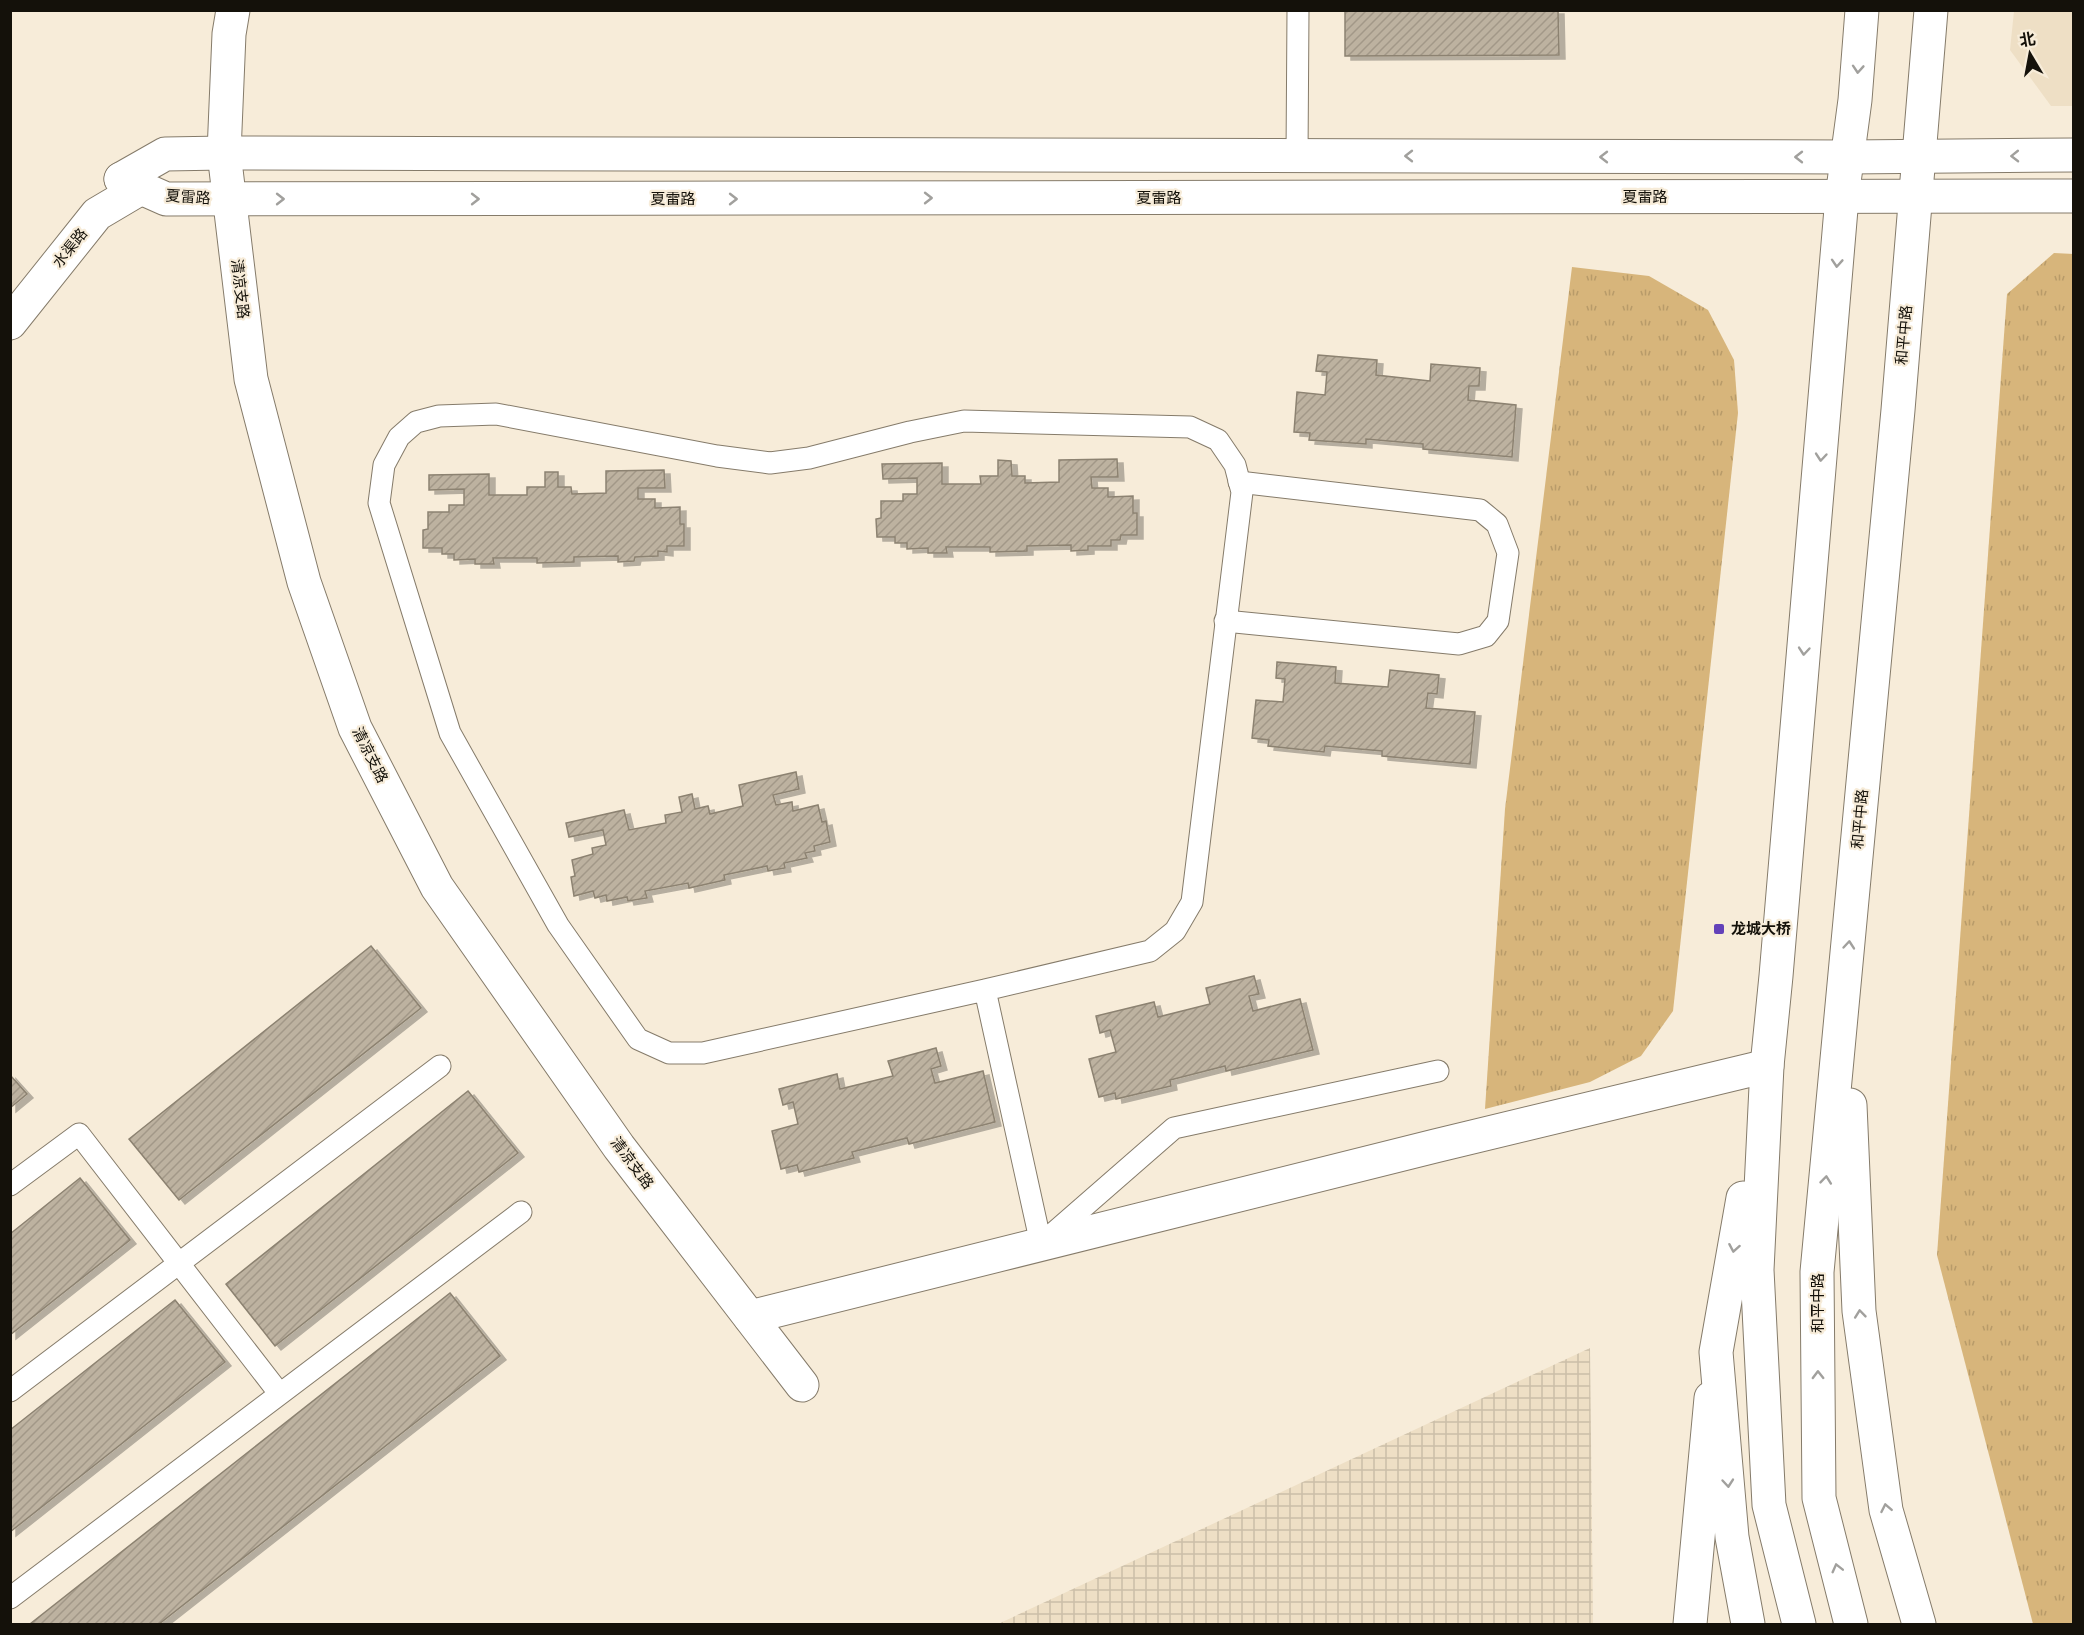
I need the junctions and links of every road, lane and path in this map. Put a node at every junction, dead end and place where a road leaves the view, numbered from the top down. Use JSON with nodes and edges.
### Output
{"nodes":[{"id":1,"x":232,"y":10,"type":"edge"},
{"id":2,"x":1298,"y":10,"type":"edge"},
{"id":3,"x":1862,"y":10,"type":"edge"},
{"id":4,"x":1931,"y":10,"type":"edge"},
{"id":5,"x":224,"y":153,"type":"junction"},
{"id":6,"x":2073,"y":155,"type":"edge"},
{"id":7,"x":1297,"y":156,"type":"junction"},
{"id":8,"x":1919,"y":157,"type":"junction"},
{"id":9,"x":1848,"y":158,"type":"junction"},
{"id":10,"x":141,"y":188,"type":"junction"},
{"id":11,"x":2073,"y":196,"type":"edge"},
{"id":12,"x":1842,"y":197,"type":"junction"},
{"id":13,"x":1916,"y":197,"type":"junction"},
{"id":14,"x":228,"y":200,"type":"junction"},
{"id":15,"x":10,"y":323,"type":"edge"},
{"id":16,"x":1239,"y":482,"type":"junction"},
{"id":17,"x":1226,"y":621,"type":"junction"},
{"id":18,"x":1845,"y":981,"type":"junction"},
{"id":19,"x":984,"y":990,"type":"junction"},
{"id":20,"x":440,"y":1065,"type":"dead end"},
{"id":21,"x":1767,"y":1066,"type":"junction"},
{"id":22,"x":1438,"y":1071,"type":"dead end"},
{"id":23,"x":10,"y":1185,"type":"edge"},
{"id":24,"x":521,"y":1212,"type":"dead end"},
{"id":25,"x":1041,"y":1244,"type":"junction"},
{"id":26,"x":178,"y":1264,"type":"junction"},
{"id":27,"x":750,"y":1317,"type":"junction"},
{"id":28,"x":1716,"y":1352,"type":"junction"},
{"id":29,"x":802,"y":1385,"type":"dead end"},
{"id":30,"x":10,"y":1391,"type":"edge"},
{"id":31,"x":279,"y":1393,"type":"junction"},
{"id":32,"x":10,"y":1598,"type":"edge"},
{"id":33,"x":1690,"y":1624,"type":"edge"},
{"id":34,"x":1748,"y":1624,"type":"edge"},
{"id":35,"x":1799,"y":1624,"type":"edge"},
{"id":36,"x":1851,"y":1624,"type":"edge"},
{"id":37,"x":1919,"y":1624,"type":"edge"}],
"edges":[{"from":1,"to":5,"type":"street","name":"清凉支路"},
{"from":2,"to":7,"type":"lane"},
{"from":3,"to":9,"type":"street","one_way":true},
{"from":4,"to":8,"type":"street","name":"和平中路"},
{"from":5,"to":7,"type":"street","name":"夏雷路"},
{"from":5,"to":10,"type":"street","name":"夏雷路"},
{"from":5,"to":14,"type":"street","name":"清凉支路"},
{"from":6,"to":8,"type":"street","name":"夏雷路","one_way":true},
{"from":9,"to":7,"type":"street","name":"夏雷路","one_way":true},
{"from":8,"to":9,"type":"street","name":"夏雷路"},
{"from":8,"to":13,"type":"street","name":"和平中路"},
{"from":9,"to":12,"type":"street"},
{"from":10,"to":14,"type":"street","name":"夏雷路"},
{"from":10,"to":15,"type":"street","name":"水渠路"},
{"from":11,"to":13,"type":"street","name":"夏雷路"},
{"from":12,"to":13,"type":"street","name":"夏雷路"},
{"from":14,"to":12,"type":"street","name":"夏雷路","one_way":true},
{"from":12,"to":21,"type":"street","one_way":true},
{"from":18,"to":13,"type":"street","name":"和平中路","one_way":true},
{"from":14,"to":27,"type":"street","name":"清凉支路"},
{"from":16,"to":17,"type":"lane"},
{"from":16,"to":17,"type":"lane"},
{"from":16,"to":19,"type":"lane"},
{"from":17,"to":19,"type":"lane"},
{"from":36,"to":18,"type":"street","name":"和平中路","one_way":true},
{"from":37,"to":18,"type":"street","one_way":true},
{"from":19,"to":25,"type":"lane"},
{"from":20,"to":26,"type":"lane"},
{"from":21,"to":25,"type":"street"},
{"from":21,"to":28,"type":"street","one_way":true},
{"from":21,"to":35,"type":"street"},
{"from":22,"to":25,"type":"lane"},
{"from":23,"to":26,"type":"lane"},
{"from":24,"to":31,"type":"lane"},
{"from":25,"to":27,"type":"street"},
{"from":26,"to":30,"type":"lane"},
{"from":26,"to":31,"type":"lane"},
{"from":27,"to":29,"type":"street","name":"清凉支路"},
{"from":28,"to":33,"type":"street"},
{"from":28,"to":34,"type":"street","one_way":true},
{"from":31,"to":32,"type":"lane"}]}
